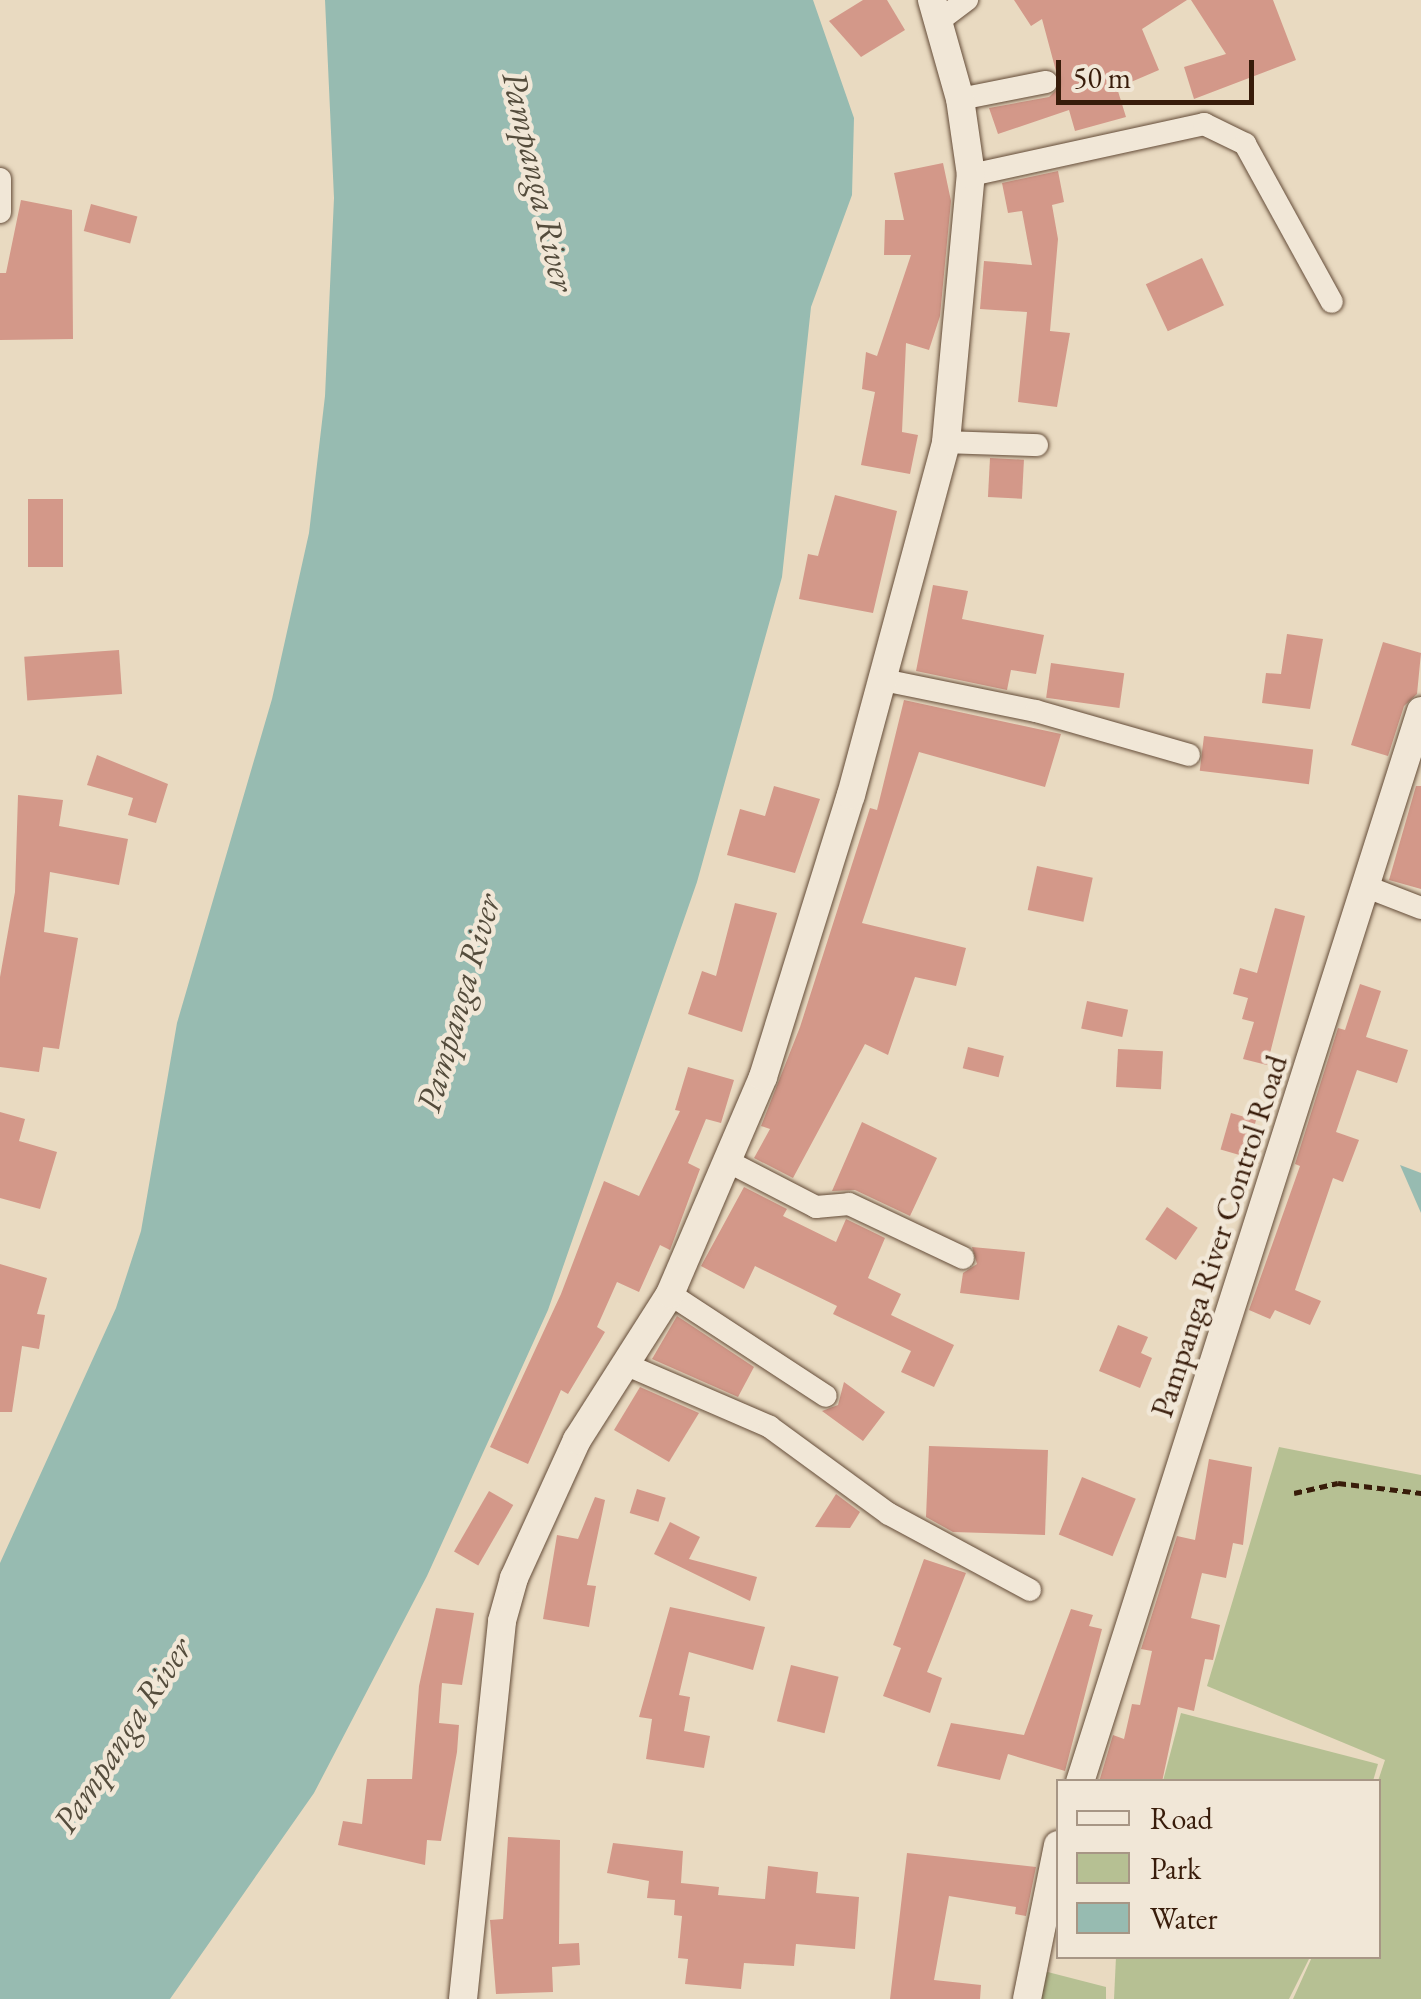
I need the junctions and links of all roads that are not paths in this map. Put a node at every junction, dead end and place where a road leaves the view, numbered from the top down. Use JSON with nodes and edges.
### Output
{"nodes":[{"id":1,"x":967,"y":0,"type":"edge"},
{"id":2,"x":936,"y":10,"type":"edge"},
{"id":3,"x":1046,"y":82,"type":"dead end"},
{"id":4,"x":960,"y":99,"type":"junction"},
{"id":5,"x":971,"y":175,"type":"junction"},
{"id":6,"x":0,"y":178,"type":"edge"},
{"id":7,"x":0,"y":212,"type":"edge"},
{"id":8,"x":1332,"y":302,"type":"dead end"},
{"id":9,"x":946,"y":442,"type":"junction"},
{"id":10,"x":1037,"y":446,"type":"dead end"},
{"id":11,"x":884,"y":680,"type":"junction"},
{"id":12,"x":1421,"y":711,"type":"edge"},
{"id":13,"x":1189,"y":755,"type":"dead end"},
{"id":14,"x":1367,"y":888,"type":"junction"},
{"id":15,"x":1421,"y":908,"type":"edge"},
{"id":16,"x":730,"y":1162,"type":"junction"},
{"id":17,"x":963,"y":1258,"type":"dead end"},
{"id":18,"x":670,"y":1294,"type":"junction"},
{"id":19,"x":627,"y":1365,"type":"junction"},
{"id":20,"x":826,"y":1396,"type":"dead end"},
{"id":21,"x":1030,"y":1590,"type":"dead end"},
{"id":22,"x":1081,"y":1779,"type":"edge"},
{"id":23,"x":1056,"y":1856,"type":"edge"},
{"id":24,"x":462,"y":1999,"type":"edge"},
{"id":25,"x":1028,"y":1999,"type":"edge"}],
"edges":[{"from":1,"to":2,"type":"street"},
{"from":2,"to":4,"type":"street"},
{"from":3,"to":4,"type":"street"},
{"from":4,"to":5,"type":"street"},
{"from":5,"to":8,"type":"street"},
{"from":5,"to":9,"type":"street"},
{"from":6,"to":7,"type":"street"},
{"from":9,"to":10,"type":"street"},
{"from":9,"to":11,"type":"street"},
{"from":11,"to":13,"type":"street"},
{"from":11,"to":16,"type":"street"},
{"from":12,"to":14,"type":"street","name":"Pampanga River Control Road"},
{"from":14,"to":15,"type":"street"},
{"from":14,"to":22,"type":"street","name":"Pampanga River Control Road"},
{"from":16,"to":17,"type":"street"},
{"from":16,"to":18,"type":"street"},
{"from":18,"to":19,"type":"street"},
{"from":18,"to":20,"type":"street"},
{"from":19,"to":21,"type":"street"},
{"from":19,"to":24,"type":"street"},
{"from":23,"to":25,"type":"street"}]}
